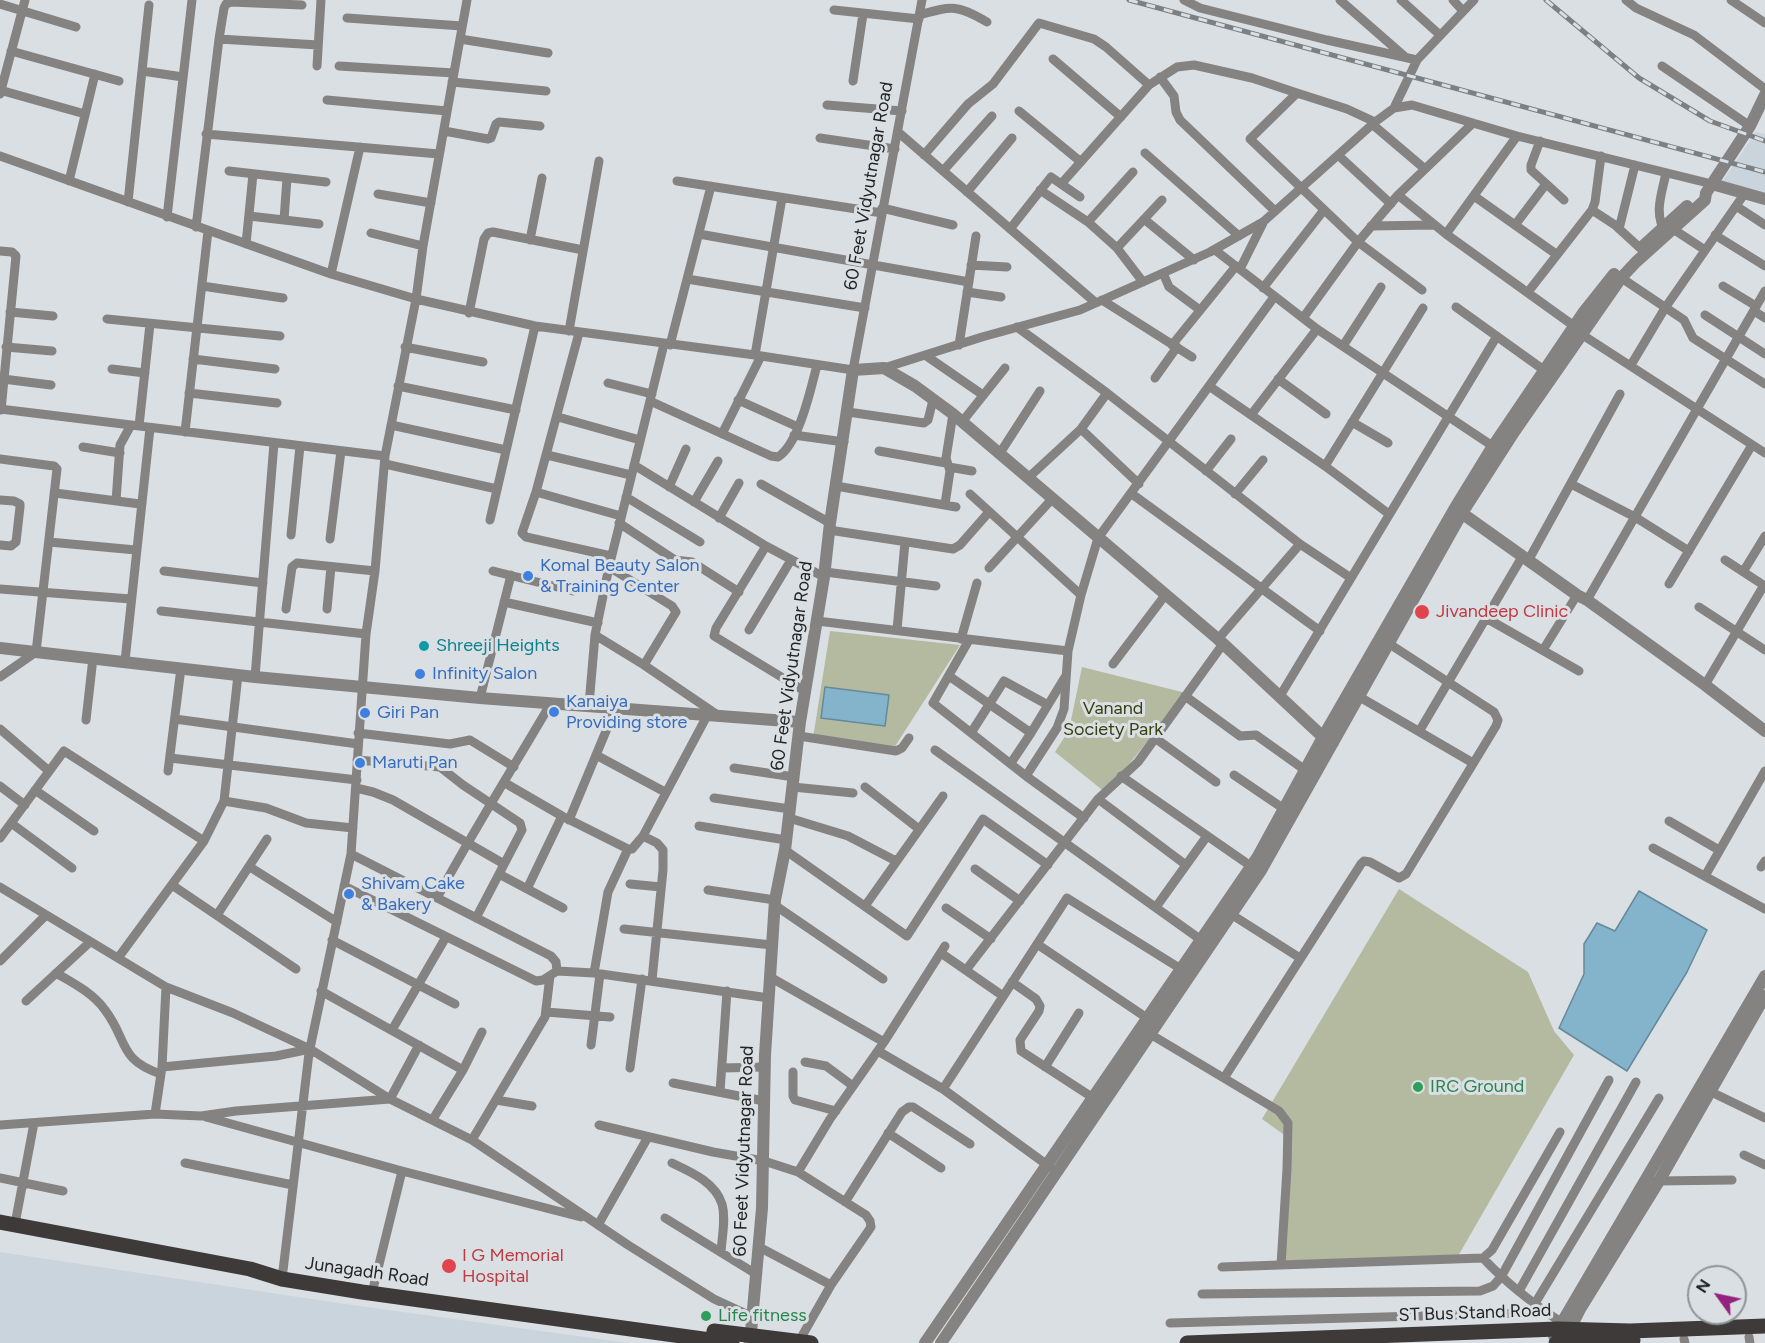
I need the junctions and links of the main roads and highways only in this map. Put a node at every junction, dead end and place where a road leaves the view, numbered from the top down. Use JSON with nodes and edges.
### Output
{"nodes":[{"id":1,"x":7,"y":1223,"type":"edge"},
{"id":2,"x":373,"y":1289,"type":"junction"},
{"id":3,"x":1765,"y":1326,"type":"edge"},
{"id":4,"x":1560,"y":1335,"type":"edge"},
{"id":5,"x":1765,"y":1336,"type":"edge"},
{"id":6,"x":1536,"y":1337,"type":"edge"},
{"id":7,"x":751,"y":1339,"type":"edge"},
{"id":8,"x":1750,"y":1340,"type":"edge"},
{"id":9,"x":1685,"y":1341,"type":"edge"},
{"id":10,"x":803,"y":1342,"type":"edge"},
{"id":11,"x":732,"y":1343,"type":"edge"},
{"id":12,"x":1187,"y":1343,"type":"edge"}],
"edges":[{"from":1,"to":2,"type":"main road"},
{"from":2,"to":7,"type":"main road"},
{"from":2,"to":11,"type":"main road","name":"Junagadh Road"},
{"from":3,"to":4,"type":"main road","name":"ST Bus Stand Road"},
{"from":4,"to":6,"type":"main road","name":"ST Bus Stand Road"},
{"from":4,"to":9,"type":"main road"},
{"from":5,"to":8,"type":"main road"},
{"from":6,"to":12,"type":"main road","name":"ST Bus Stand Road"},
{"from":7,"to":10,"type":"main road"},
{"from":8,"to":9,"type":"main road"}]}
